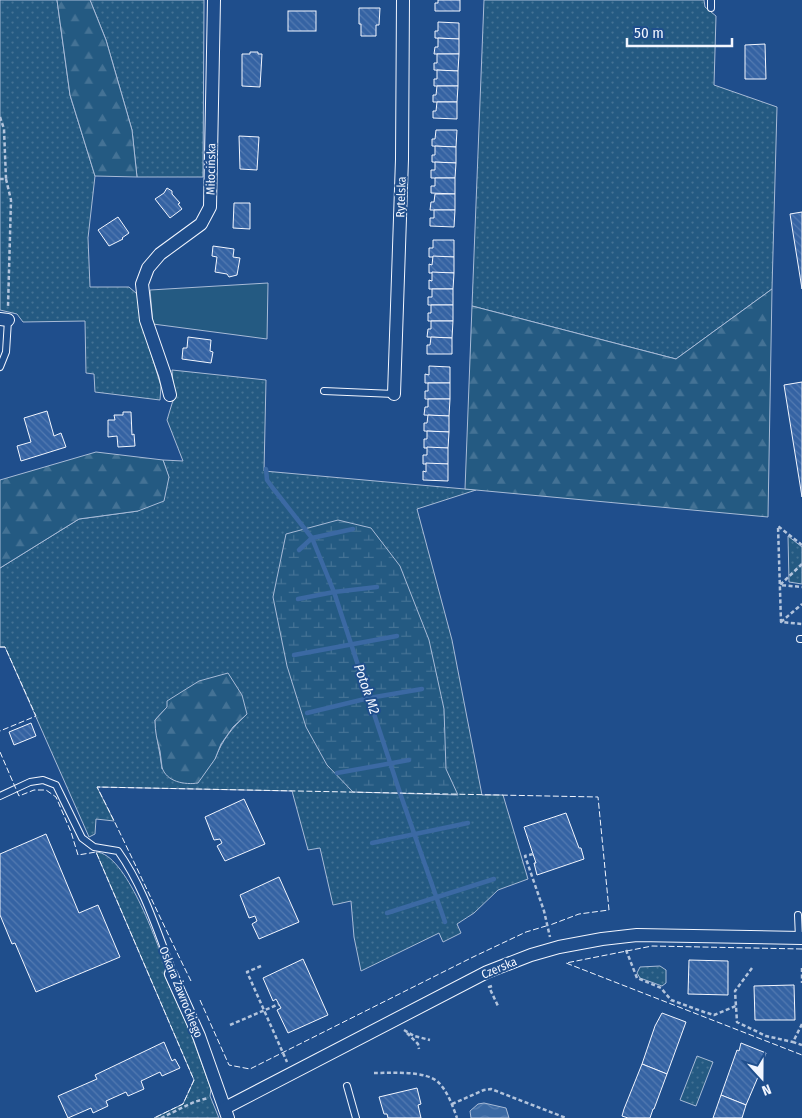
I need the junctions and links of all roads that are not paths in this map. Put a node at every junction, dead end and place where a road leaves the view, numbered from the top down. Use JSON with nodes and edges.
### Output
{"nodes":[{"id":1,"x":214,"y":0,"type":"edge"},
{"id":2,"x":404,"y":0,"type":"edge"},
{"id":3,"x":711,"y":0,"type":"edge"},
{"id":4,"x":711,"y":8,"type":"dead end"},
{"id":5,"x":4,"y":320,"type":"edge"},
{"id":6,"x":0,"y":367,"type":"edge"},
{"id":7,"x":324,"y":391,"type":"dead end"},
{"id":8,"x":394,"y":394,"type":"joint"},
{"id":9,"x":170,"y":395,"type":"dead end"},
{"id":10,"x":0,"y":796,"type":"edge"},
{"id":11,"x":798,"y":915,"type":"dead end"},
{"id":12,"x":801,"y":938,"type":"edge"},
{"id":13,"x":171,"y":974,"type":"joint"},
{"id":14,"x":347,"y":1086,"type":"dead end"},
{"id":15,"x":227,"y":1113,"type":"edge"},
{"id":16,"x":356,"y":1118,"type":"edge"}],
"edges":[{"from":1,"to":9,"type":"street","name":"Miłocińska"},
{"from":2,"to":8,"type":"street","name":"Rytelska"},
{"from":3,"to":4,"type":"lane"},
{"from":5,"to":6,"type":"lane"},
{"from":7,"to":8,"type":"lane"},
{"from":10,"to":13,"type":"lane","name":"Oskara Żawrockiego"},
{"from":11,"to":12,"type":"lane"},
{"from":12,"to":15,"type":"street","name":"Czerska"},
{"from":13,"to":15,"type":"street","name":"Oskara Żawrockiego"},
{"from":14,"to":16,"type":"lane"}]}
